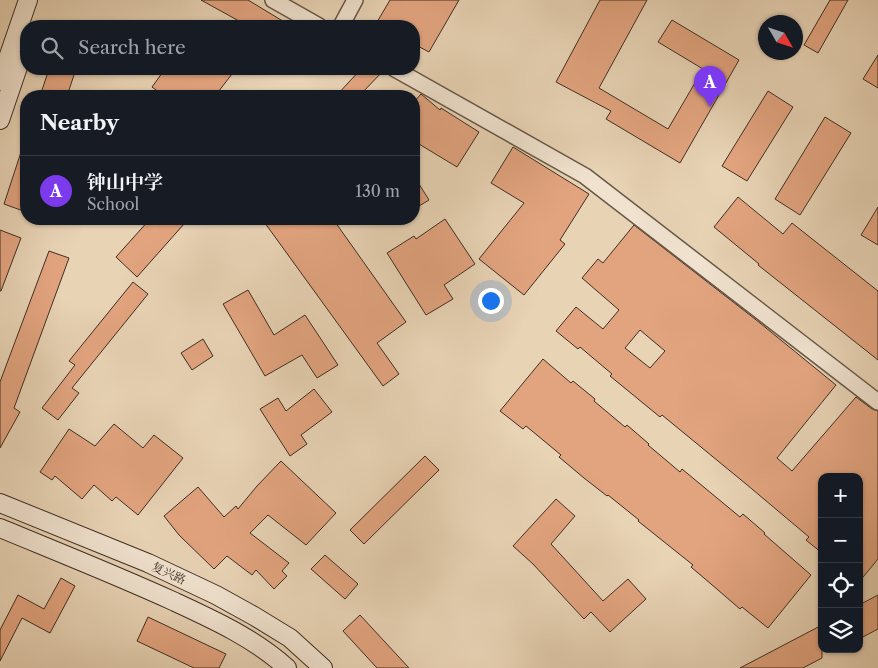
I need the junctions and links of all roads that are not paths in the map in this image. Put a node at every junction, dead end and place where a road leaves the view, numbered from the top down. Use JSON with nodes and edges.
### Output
{"nodes":[{"id":1,"x":28,"y":0,"type":"edge"},
{"id":2,"x":40,"y":0,"type":"edge"},
{"id":3,"x":273,"y":0,"type":"edge"},
{"id":4,"x":355,"y":0,"type":"edge"},
{"id":5,"x":22,"y":20,"type":"edge"},
{"id":6,"x":33,"y":20,"type":"edge"},
{"id":7,"x":308,"y":20,"type":"edge"},
{"id":8,"x":344,"y":20,"type":"edge"},
{"id":9,"x":20,"y":29,"type":"edge"},
{"id":10,"x":15,"y":47,"type":"edge"},
{"id":11,"x":406,"y":75,"type":"edge"},
{"id":12,"x":0,"y":80,"type":"edge"},
{"id":13,"x":0,"y":120,"type":"edge"},
{"id":14,"x":878,"y":402,"type":"edge"},
{"id":15,"x":0,"y":503,"type":"edge"},
{"id":16,"x":0,"y":528,"type":"edge"},
{"id":17,"x":287,"y":668,"type":"edge"},
{"id":18,"x":322,"y":668,"type":"edge"}],
"edges":[{"from":1,"to":5,"type":"main road"},
{"from":2,"to":6,"type":"main road"},
{"from":3,"to":7,"type":"street"},
{"from":4,"to":8,"type":"street"},
{"from":9,"to":10,"type":"main road"},
{"from":10,"to":12,"type":"main road"},
{"from":10,"to":13,"type":"main road"},
{"from":11,"to":14,"type":"street"},
{"from":15,"to":18,"type":"main road","name":"复兴路"},
{"from":16,"to":17,"type":"main road","name":"复兴路"}]}
